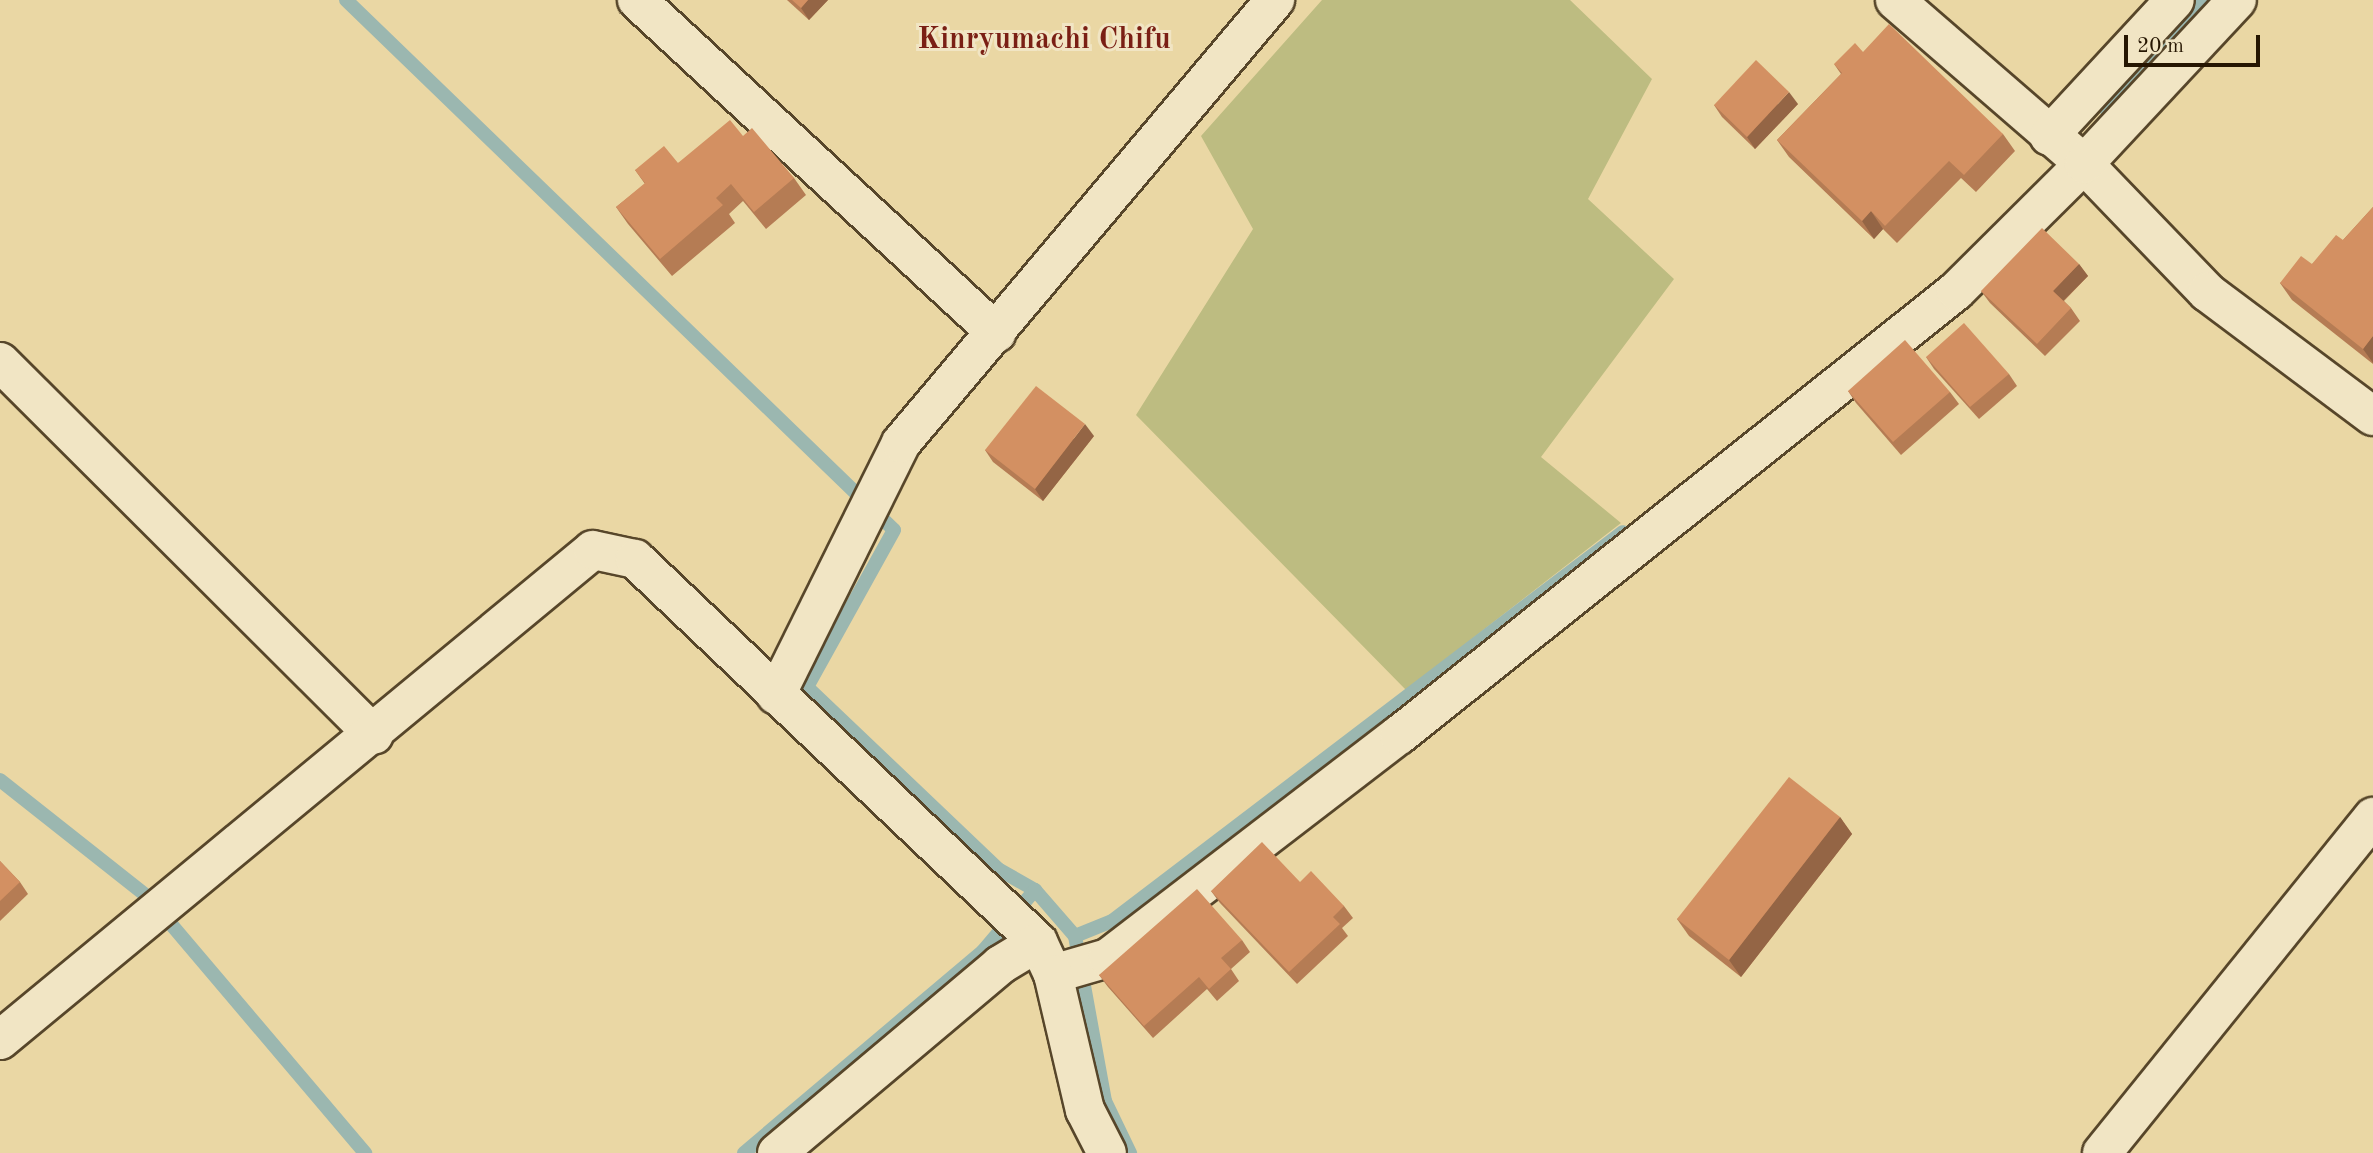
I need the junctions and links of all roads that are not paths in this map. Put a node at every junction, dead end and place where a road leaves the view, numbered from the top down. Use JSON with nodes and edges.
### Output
{"nodes":[{"id":1,"x":637,"y":0,"type":"edge"},
{"id":2,"x":1275,"y":0,"type":"edge"},
{"id":3,"x":1895,"y":0,"type":"edge"},
{"id":4,"x":2175,"y":0,"type":"edge"},
{"id":5,"x":2236,"y":0,"type":"edge"},
{"id":6,"x":2049,"y":136,"type":"junction"},
{"id":7,"x":2084,"y":164,"type":"junction"},
{"id":8,"x":997,"y":333,"type":"junction"},
{"id":9,"x":0,"y":362,"type":"edge"},
{"id":10,"x":2373,"y":416,"type":"edge"},
{"id":11,"x":776,"y":695,"type":"junction"},
{"id":12,"x":374,"y":735,"type":"junction"},
{"id":13,"x":2373,"y":817,"type":"edge"},
{"id":14,"x":1045,"y":958,"type":"junction"},
{"id":15,"x":0,"y":1040,"type":"edge"},
{"id":16,"x":777,"y":1153,"type":"edge"},
{"id":17,"x":1107,"y":1153,"type":"edge"},
{"id":18,"x":2102,"y":1153,"type":"edge"}],
"edges":[{"from":1,"to":8,"type":"street"},
{"from":2,"to":8,"type":"street"},
{"from":3,"to":6,"type":"street"},
{"from":4,"to":6,"type":"street"},
{"from":5,"to":7,"type":"street"},
{"from":6,"to":7,"type":"street"},
{"from":7,"to":10,"type":"street"},
{"from":7,"to":14,"type":"street"},
{"from":8,"to":11,"type":"street"},
{"from":9,"to":12,"type":"street"},
{"from":11,"to":12,"type":"street"},
{"from":11,"to":14,"type":"street"},
{"from":12,"to":15,"type":"street"},
{"from":13,"to":18,"type":"street"},
{"from":14,"to":16,"type":"street"},
{"from":14,"to":17,"type":"street"}]}
